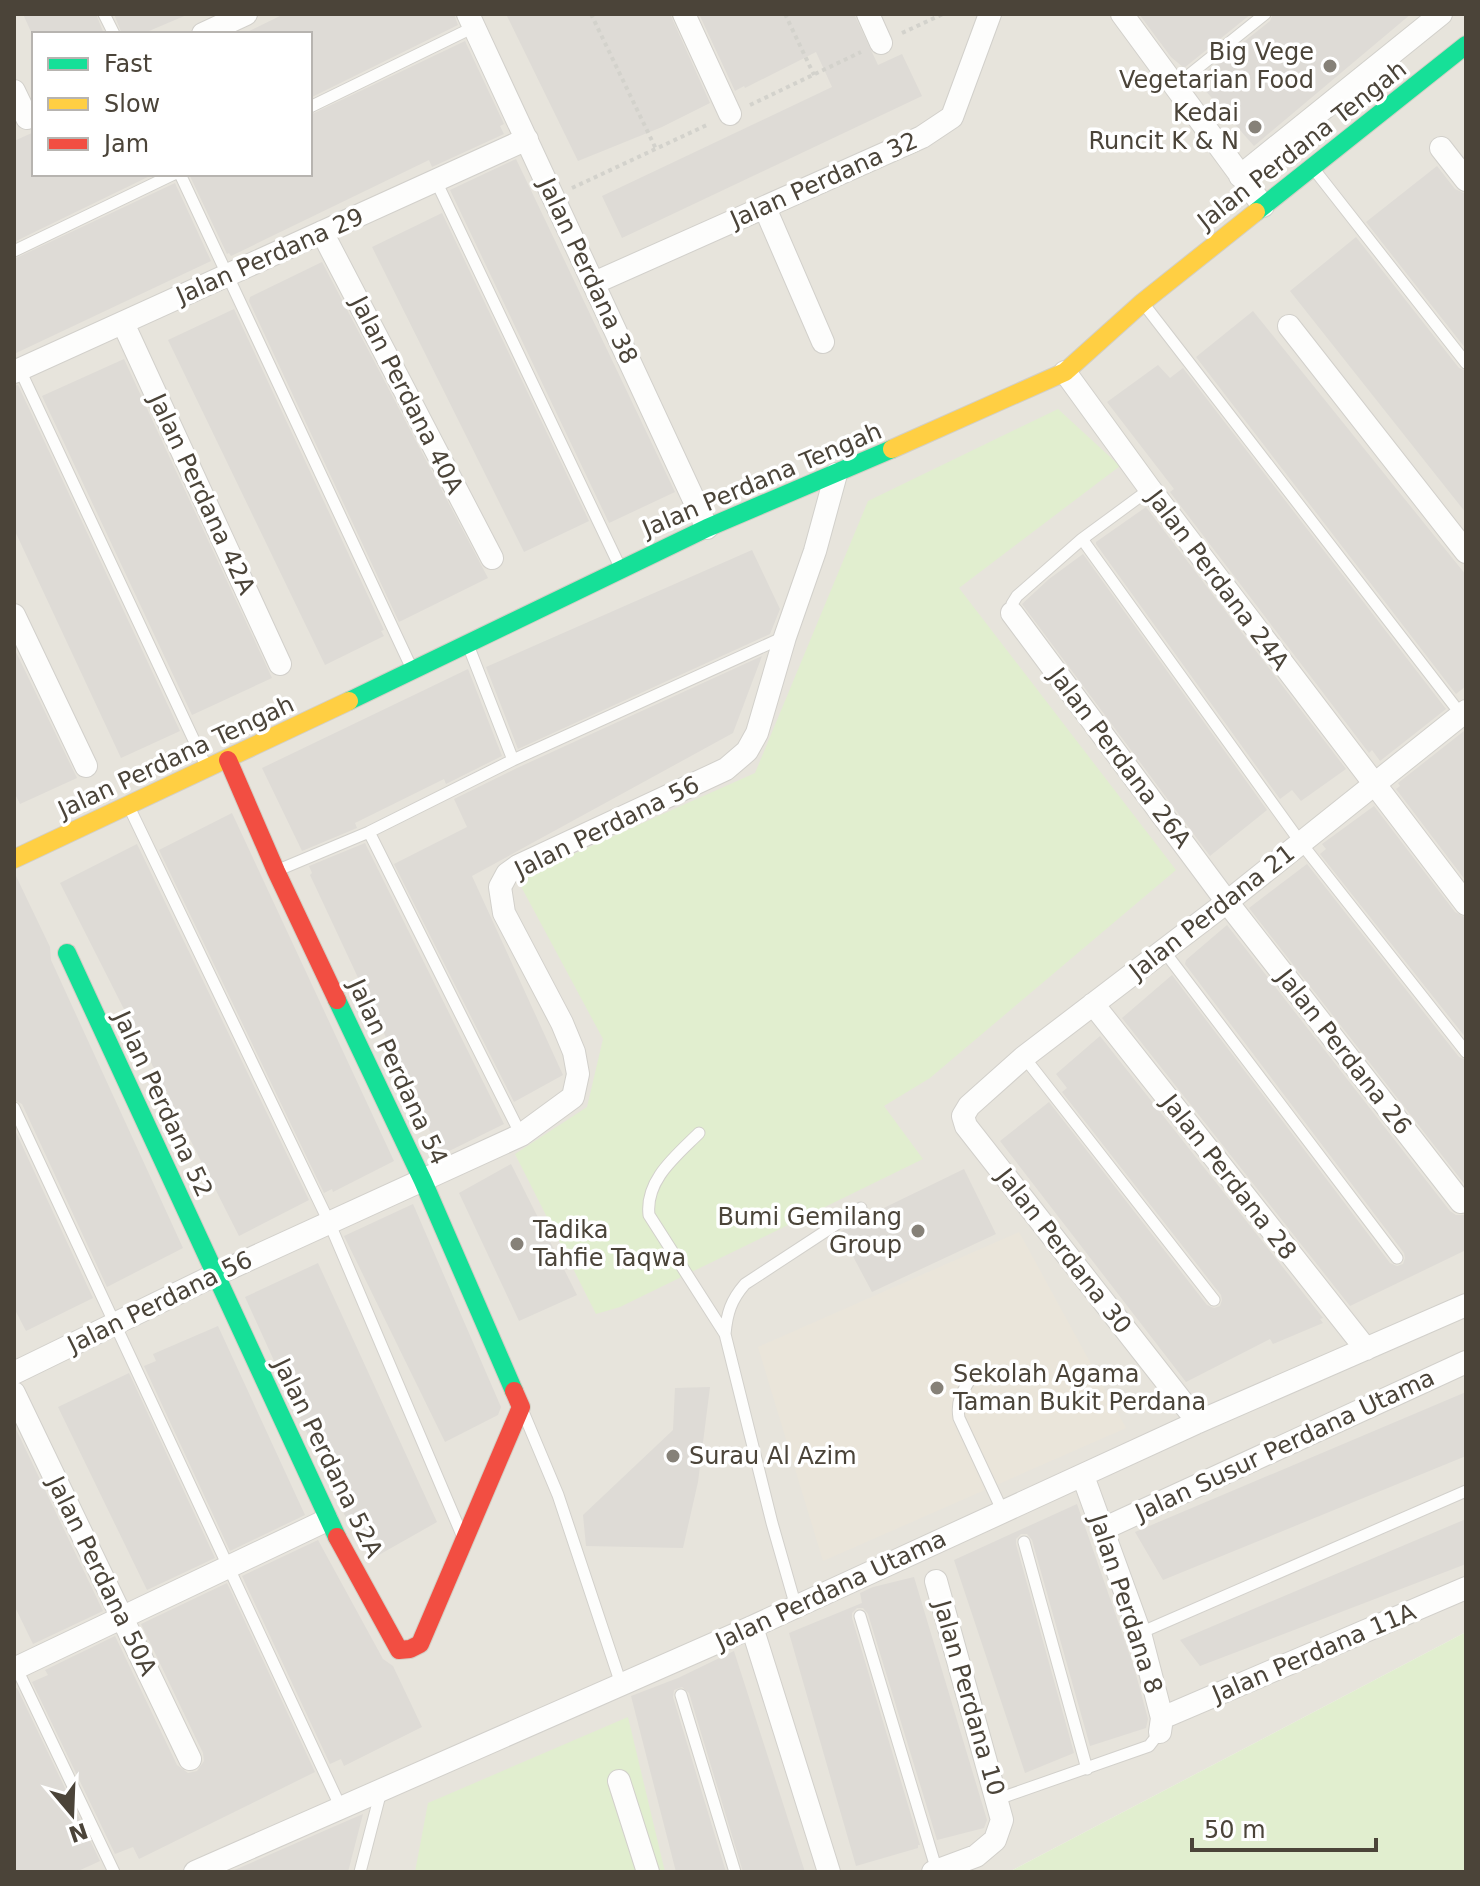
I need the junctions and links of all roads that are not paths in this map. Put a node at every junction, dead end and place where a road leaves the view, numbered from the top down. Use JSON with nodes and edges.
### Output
{"nodes":[{"id":1,"x":104,"y":14,"type":"edge"},
{"id":2,"x":246,"y":14,"type":"edge"},
{"id":3,"x":684,"y":14,"type":"edge"},
{"id":4,"x":868,"y":14,"type":"edge"},
{"id":5,"x":990,"y":14,"type":"edge"},
{"id":6,"x":1122,"y":14,"type":"edge"},
{"id":7,"x":1265,"y":14,"type":"edge"},
{"id":8,"x":1441,"y":14,"type":"edge"},
{"id":9,"x":471,"y":20,"type":"edge"},
{"id":10,"x":212,"y":25,"type":"edge"},
{"id":11,"x":113,"y":32,"type":"edge"},
{"id":12,"x":881,"y":43,"type":"dead end"},
{"id":13,"x":1466,"y":45,"type":"edge"},
{"id":14,"x":1174,"y":87,"type":"junction"},
{"id":15,"x":14,"y":91,"type":"edge"},
{"id":16,"x":312,"y":106,"type":"edge"},
{"id":17,"x":730,"y":114,"type":"dead end"},
{"id":18,"x":25,"y":119,"type":"edge"},
{"id":19,"x":527,"y":139,"type":"junction"},
{"id":20,"x":1441,"y":148,"type":"dead end"},
{"id":21,"x":1313,"y":168,"type":"junction"},
{"id":22,"x":170,"y":176,"type":"edge"},
{"id":23,"x":181,"y":176,"type":"edge"},
{"id":24,"x":1240,"y":176,"type":"junction"},
{"id":25,"x":1466,"y":180,"type":"edge"},
{"id":26,"x":436,"y":181,"type":"junction"},
{"id":27,"x":1263,"y":206,"type":"junction"},
{"id":28,"x":765,"y":208,"type":"junction"},
{"id":29,"x":322,"y":232,"type":"junction"},
{"id":30,"x":14,"y":251,"type":"edge"},
{"id":31,"x":228,"y":275,"type":"junction"},
{"id":32,"x":594,"y":283,"type":"junction"},
{"id":33,"x":1143,"y":302,"type":"junction"},
{"id":34,"x":123,"y":323,"type":"junction"},
{"id":35,"x":1289,"y":326,"type":"dead end"},
{"id":36,"x":823,"y":342,"type":"dead end"},
{"id":37,"x":1466,"y":363,"type":"edge"},
{"id":38,"x":17,"y":371,"type":"edge"},
{"id":39,"x":1065,"y":372,"type":"junction"},
{"id":40,"x":836,"y":474,"type":"junction"},
{"id":41,"x":1150,"y":489,"type":"junction"},
{"id":42,"x":707,"y":528,"type":"junction"},
{"id":43,"x":1082,"y":539,"type":"junction"},
{"id":44,"x":1466,"y":552,"type":"edge"},
{"id":45,"x":492,"y":558,"type":"dead end"},
{"id":46,"x":621,"y":568,"type":"junction"},
{"id":47,"x":1012,"y":613,"type":"joint"},
{"id":48,"x":14,"y":615,"type":"edge"},
{"id":49,"x":785,"y":637,"type":"junction"},
{"id":50,"x":467,"y":643,"type":"junction"},
{"id":51,"x":280,"y":664,"type":"dead end"},
{"id":52,"x":412,"y":669,"type":"junction"},
{"id":53,"x":1465,"y":715,"type":"edge"},
{"id":54,"x":228,"y":760,"type":"junction"},
{"id":55,"x":513,"y":760,"type":"junction"},
{"id":56,"x":86,"y":766,"type":"dead end"},
{"id":57,"x":207,"y":769,"type":"junction"},
{"id":58,"x":1373,"y":786,"type":"junction"},
{"id":59,"x":128,"y":806,"type":"junction"},
{"id":60,"x":369,"y":832,"type":"junction"},
{"id":61,"x":1301,"y":843,"type":"junction"},
{"id":62,"x":14,"y":859,"type":"edge"},
{"id":63,"x":276,"y":871,"type":"junction"},
{"id":64,"x":1227,"y":902,"type":"junction"},
{"id":65,"x":1466,"y":904,"type":"edge"},
{"id":66,"x":1164,"y":951,"type":"junction"},
{"id":67,"x":67,"y":953,"type":"dead end"},
{"id":68,"x":1093,"y":1004,"type":"junction"},
{"id":69,"x":1466,"y":1052,"type":"edge"},
{"id":70,"x":1024,"y":1057,"type":"junction"},
{"id":71,"x":14,"y":1108,"type":"edge"},
{"id":72,"x":963,"y":1116,"type":"joint"},
{"id":73,"x":699,"y":1133,"type":"dead end"},
{"id":74,"x":521,"y":1135,"type":"junction"},
{"id":75,"x":423,"y":1181,"type":"junction"},
{"id":76,"x":1461,"y":1202,"type":"dead end"},
{"id":77,"x":861,"y":1208,"type":"dead end"},
{"id":78,"x":329,"y":1222,"type":"junction"},
{"id":79,"x":1397,"y":1258,"type":"dead end"},
{"id":80,"x":215,"y":1275,"type":"junction"},
{"id":81,"x":1214,"y":1300,"type":"dead end"},
{"id":82,"x":1466,"y":1305,"type":"edge"},
{"id":83,"x":114,"y":1322,"type":"junction"},
{"id":84,"x":725,"y":1334,"type":"junction"},
{"id":85,"x":1366,"y":1349,"type":"junction"},
{"id":86,"x":1466,"y":1362,"type":"edge"},
{"id":87,"x":14,"y":1373,"type":"edge"},
{"id":88,"x":971,"y":1378,"type":"dead end"},
{"id":89,"x":14,"y":1393,"type":"edge"},
{"id":90,"x":521,"y":1407,"type":"junction"},
{"id":91,"x":1198,"y":1422,"type":"junction"},
{"id":92,"x":1083,"y":1476,"type":"junction"},
{"id":93,"x":1466,"y":1491,"type":"edge"},
{"id":94,"x":1003,"y":1512,"type":"junction"},
{"id":95,"x":327,"y":1520,"type":"junction"},
{"id":96,"x":1103,"y":1529,"type":"junction"},
{"id":97,"x":1024,"y":1542,"type":"dead end"},
{"id":98,"x":465,"y":1543,"type":"junction"},
{"id":99,"x":229,"y":1568,"type":"junction"},
{"id":100,"x":936,"y":1581,"type":"dead end"},
{"id":101,"x":1466,"y":1588,"type":"edge"},
{"id":102,"x":796,"y":1607,"type":"junction"},
{"id":103,"x":860,"y":1616,"type":"dead end"},
{"id":104,"x":122,"y":1618,"type":"junction"},
{"id":105,"x":752,"y":1627,"type":"junction"},
{"id":106,"x":1140,"y":1633,"type":"junction"},
{"id":107,"x":15,"y":1667,"type":"edge"},
{"id":108,"x":621,"y":1684,"type":"junction"},
{"id":109,"x":681,"y":1695,"type":"dead end"},
{"id":110,"x":1161,"y":1725,"type":"junction"},
{"id":111,"x":190,"y":1759,"type":"dead end"},
{"id":112,"x":1087,"y":1769,"type":"junction"},
{"id":113,"x":619,"y":1781,"type":"dead end"},
{"id":114,"x":381,"y":1789,"type":"junction"},
{"id":115,"x":998,"y":1799,"type":"junction"},
{"id":116,"x":341,"y":1808,"type":"junction"},
{"id":117,"x":200,"y":1871,"type":"edge"},
{"id":118,"x":935,"y":1871,"type":"edge"},
{"id":119,"x":114,"y":1872,"type":"edge"},
{"id":120,"x":360,"y":1872,"type":"edge"},
{"id":121,"x":648,"y":1872,"type":"edge"},
{"id":122,"x":735,"y":1872,"type":"edge"},
{"id":123,"x":829,"y":1872,"type":"edge"}],
"edges":[{"from":1,"to":11,"type":"lane"},
{"from":2,"to":10,"type":"street"},
{"from":3,"to":17,"type":"street"},
{"from":4,"to":12,"type":"street"},
{"from":5,"to":28,"type":"street","name":"Jalan Perdana 32"},
{"from":6,"to":14,"type":"street"},
{"from":7,"to":14,"type":"lane"},
{"from":8,"to":24,"type":"street"},
{"from":9,"to":16,"type":"lane"},
{"from":9,"to":19,"type":"street","name":"Jalan Perdana 38"},
{"from":13,"to":21,"type":"street","name":"Jalan Perdana Tengah"},
{"from":14,"to":24,"type":"street"},
{"from":15,"to":18,"type":"street"},
{"from":19,"to":26,"type":"street","name":"Jalan Perdana 29"},
{"from":19,"to":32,"type":"street","name":"Jalan Perdana 38"},
{"from":20,"to":25,"type":"street"},
{"from":21,"to":27,"type":"street","name":"Jalan Perdana Tengah"},
{"from":21,"to":37,"type":"lane"},
{"from":22,"to":30,"type":"lane"},
{"from":23,"to":31,"type":"lane"},
{"from":24,"to":27,"type":"street"},
{"from":26,"to":29,"type":"street","name":"Jalan Perdana 29"},
{"from":26,"to":46,"type":"lane"},
{"from":27,"to":33,"type":"street","name":"Jalan Perdana Tengah"},
{"from":28,"to":32,"type":"street","name":"Jalan Perdana 32"},
{"from":28,"to":36,"type":"street"},
{"from":29,"to":31,"type":"street","name":"Jalan Perdana 29"},
{"from":29,"to":45,"type":"street","name":"Jalan Perdana 40A"},
{"from":31,"to":34,"type":"street","name":"Jalan Perdana 29"},
{"from":31,"to":52,"type":"lane"},
{"from":32,"to":42,"type":"street","name":"Jalan Perdana 38"},
{"from":33,"to":39,"type":"street","name":"Jalan Perdana Tengah"},
{"from":33,"to":53,"type":"lane"},
{"from":34,"to":38,"type":"street","name":"Jalan Perdana 29"},
{"from":34,"to":51,"type":"street","name":"Jalan Perdana 42A"},
{"from":35,"to":44,"type":"street"},
{"from":38,"to":57,"type":"lane"},
{"from":39,"to":40,"type":"street","name":"Jalan Perdana Tengah"},
{"from":39,"to":41,"type":"street","name":"Jalan Perdana 24A"},
{"from":40,"to":42,"type":"street","name":"Jalan Perdana Tengah"},
{"from":40,"to":49,"type":"street","name":"Jalan Perdana 56"},
{"from":41,"to":43,"type":"lane"},
{"from":41,"to":58,"type":"street","name":"Jalan Perdana 24A"},
{"from":42,"to":46,"type":"street","name":"Jalan Perdana Tengah"},
{"from":43,"to":47,"type":"lane"},
{"from":43,"to":61,"type":"lane"},
{"from":46,"to":50,"type":"street","name":"Jalan Perdana Tengah"},
{"from":47,"to":64,"type":"street","name":"Jalan Perdana 26A"},
{"from":48,"to":56,"type":"street"},
{"from":49,"to":55,"type":"lane"},
{"from":49,"to":74,"type":"street","name":"Jalan Perdana 56"},
{"from":50,"to":52,"type":"street","name":"Jalan Perdana Tengah"},
{"from":50,"to":55,"type":"lane"},
{"from":52,"to":54,"type":"street","name":"Jalan Perdana Tengah"},
{"from":53,"to":58,"type":"street","name":"Jalan Perdana 21"},
{"from":54,"to":57,"type":"street","name":"Jalan Perdana Tengah"},
{"from":54,"to":63,"type":"street","name":"Jalan Perdana 54"},
{"from":55,"to":60,"type":"lane"},
{"from":57,"to":59,"type":"street","name":"Jalan Perdana Tengah"},
{"from":58,"to":61,"type":"street","name":"Jalan Perdana 21"},
{"from":58,"to":65,"type":"street","name":"Jalan Perdana 24A"},
{"from":59,"to":62,"type":"street","name":"Jalan Perdana Tengah"},
{"from":59,"to":78,"type":"lane"},
{"from":60,"to":63,"type":"lane"},
{"from":60,"to":74,"type":"lane"},
{"from":61,"to":64,"type":"street","name":"Jalan Perdana 21"},
{"from":61,"to":69,"type":"lane"},
{"from":63,"to":75,"type":"street","name":"Jalan Perdana 54"},
{"from":64,"to":66,"type":"street","name":"Jalan Perdana 21"},
{"from":64,"to":76,"type":"street","name":"Jalan Perdana 26"},
{"from":66,"to":68,"type":"street","name":"Jalan Perdana 21"},
{"from":66,"to":79,"type":"lane"},
{"from":67,"to":80,"type":"street","name":"Jalan Perdana 52"},
{"from":68,"to":70,"type":"street","name":"Jalan Perdana 21"},
{"from":68,"to":85,"type":"street","name":"Jalan Perdana 28"},
{"from":70,"to":72,"type":"street","name":"Jalan Perdana 21"},
{"from":70,"to":81,"type":"lane"},
{"from":71,"to":83,"type":"lane"},
{"from":72,"to":91,"type":"street","name":"Jalan Perdana 30"},
{"from":73,"to":84,"type":"lane"},
{"from":74,"to":75,"type":"street","name":"Jalan Perdana 56"},
{"from":75,"to":78,"type":"street","name":"Jalan Perdana 56"},
{"from":75,"to":90,"type":"street","name":"Jalan Perdana 54"},
{"from":77,"to":84,"type":"lane"},
{"from":78,"to":80,"type":"street","name":"Jalan Perdana 56"},
{"from":78,"to":98,"type":"lane"},
{"from":80,"to":83,"type":"street","name":"Jalan Perdana 56"},
{"from":80,"to":95,"type":"street","name":"Jalan Perdana 52A"},
{"from":82,"to":85,"type":"street","name":"Jalan Perdana Utama"},
{"from":83,"to":87,"type":"street","name":"Jalan Perdana 56"},
{"from":83,"to":99,"type":"lane"},
{"from":84,"to":102,"type":"lane"},
{"from":85,"to":91,"type":"street","name":"Jalan Perdana Utama"},
{"from":86,"to":96,"type":"street","name":"Jalan Susur Perdana Utama"},
{"from":88,"to":94,"type":"lane"},
{"from":89,"to":104,"type":"street","name":"Jalan Perdana 50A"},
{"from":90,"to":98,"type":"street"},
{"from":90,"to":108,"type":"lane"},
{"from":91,"to":92,"type":"street","name":"Jalan Perdana Utama"},
{"from":92,"to":94,"type":"street","name":"Jalan Perdana Utama"},
{"from":92,"to":96,"type":"street","name":"Jalan Perdana 8"},
{"from":93,"to":106,"type":"lane"},
{"from":94,"to":102,"type":"street","name":"Jalan Perdana Utama"},
{"from":95,"to":98,"type":"street","name":"Jalan Perdana 52A"},
{"from":95,"to":99,"type":"street"},
{"from":96,"to":106,"type":"street","name":"Jalan Perdana 8"},
{"from":97,"to":112,"type":"lane"},
{"from":99,"to":104,"type":"street"},
{"from":99,"to":116,"type":"lane"},
{"from":100,"to":115,"type":"street","name":"Jalan Perdana 10"},
{"from":101,"to":110,"type":"street","name":"Jalan Perdana 11A"},
{"from":102,"to":105,"type":"street","name":"Jalan Perdana Utama"},
{"from":103,"to":118,"type":"lane"},
{"from":104,"to":107,"type":"street"},
{"from":104,"to":111,"type":"street","name":"Jalan Perdana 50A"},
{"from":105,"to":108,"type":"street","name":"Jalan Perdana Utama"},
{"from":105,"to":123,"type":"street"},
{"from":106,"to":110,"type":"street","name":"Jalan Perdana 8"},
{"from":107,"to":119,"type":"lane"},
{"from":108,"to":114,"type":"street","name":"Jalan Perdana Utama"},
{"from":109,"to":122,"type":"lane"},
{"from":110,"to":112,"type":"lane"},
{"from":112,"to":115,"type":"lane"},
{"from":113,"to":121,"type":"street"},
{"from":114,"to":116,"type":"street","name":"Jalan Perdana Utama"},
{"from":114,"to":120,"type":"lane"},
{"from":115,"to":118,"type":"street","name":"Jalan Perdana 10"},
{"from":116,"to":117,"type":"street","name":"Jalan Perdana Utama"}]}
